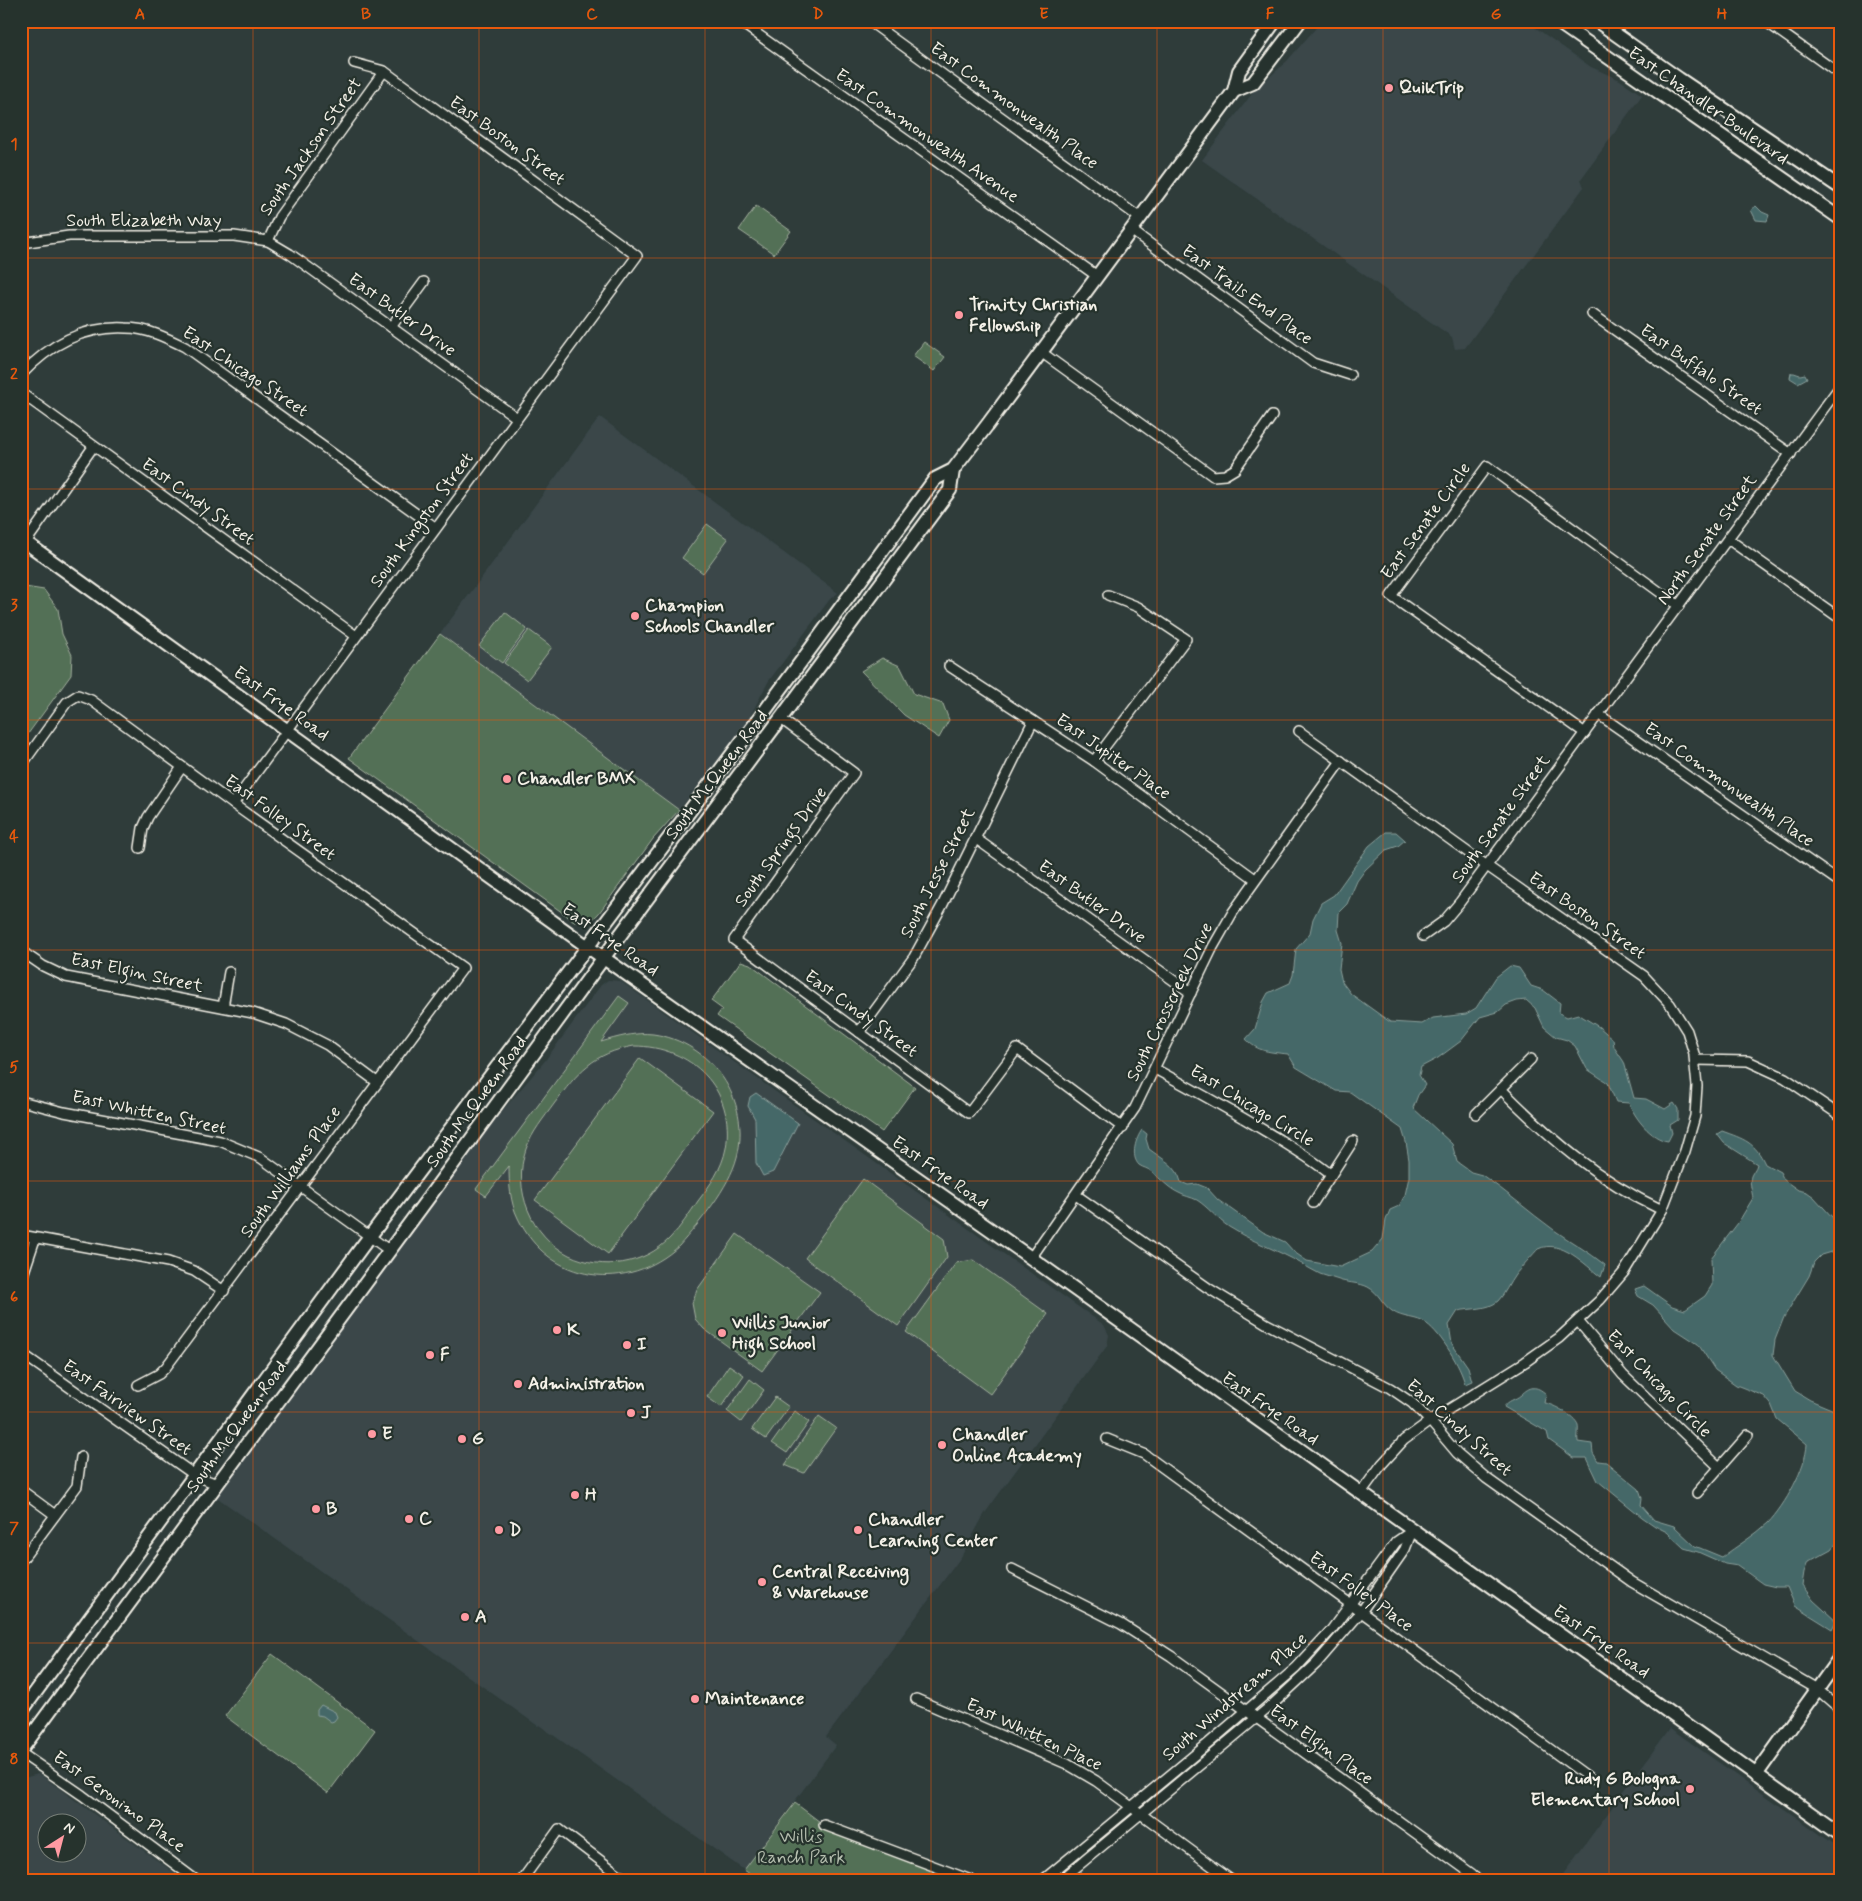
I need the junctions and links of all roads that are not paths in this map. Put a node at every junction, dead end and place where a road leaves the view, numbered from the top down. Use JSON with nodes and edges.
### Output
{"nodes":[{"id":1,"x":739,"y":21,"type":"edge"},
{"id":2,"x":869,"y":21,"type":"edge"},
{"id":3,"x":1275,"y":21,"type":"edge"},
{"id":4,"x":1300,"y":21,"type":"edge"},
{"id":5,"x":1556,"y":21,"type":"edge"},
{"id":6,"x":1597,"y":21,"type":"edge"},
{"id":7,"x":1765,"y":21,"type":"edge"},
{"id":8,"x":354,"y":63,"type":"dead end"},
{"id":9,"x":384,"y":71,"type":"junction"},
{"id":10,"x":1841,"y":75,"type":"edge"},
{"id":11,"x":1679,"y":79,"type":"junction"},
{"id":12,"x":1234,"y":91,"type":"junction"},
{"id":13,"x":1666,"y":98,"type":"junction"},
{"id":14,"x":1841,"y":188,"type":"edge"},
{"id":15,"x":1140,"y":218,"type":"junction"},
{"id":16,"x":1841,"y":219,"type":"edge"},
{"id":17,"x":1131,"y":230,"type":"junction"},
{"id":18,"x":268,"y":242,"type":"junction"},
{"id":19,"x":21,"y":243,"type":"edge"},
{"id":20,"x":637,"y":256,"type":"joint"},
{"id":21,"x":1097,"y":276,"type":"junction"},
{"id":22,"x":424,"y":282,"type":"dead end"},
{"id":23,"x":1592,"y":314,"type":"dead end"},
{"id":24,"x":391,"y":327,"type":"junction"},
{"id":25,"x":1041,"y":352,"type":"junction"},
{"id":26,"x":21,"y":375,"type":"edge"},
{"id":27,"x":1350,"y":375,"type":"dead end"},
{"id":28,"x":1841,"y":385,"type":"edge"},
{"id":29,"x":21,"y":393,"type":"edge"},
{"id":30,"x":1272,"y":416,"type":"dead end"},
{"id":31,"x":517,"y":418,"type":"junction"},
{"id":32,"x":93,"y":447,"type":"junction"},
{"id":33,"x":1791,"y":454,"type":"junction"},
{"id":34,"x":953,"y":470,"type":"junction"},
{"id":35,"x":436,"y":528,"type":"junction"},
{"id":36,"x":23,"y":540,"type":"edge"},
{"id":37,"x":1728,"y":540,"type":"junction"},
{"id":38,"x":1108,"y":595,"type":"dead end"},
{"id":39,"x":1679,"y":606,"type":"junction"},
{"id":40,"x":1841,"y":619,"type":"edge"},
{"id":41,"x":356,"y":636,"type":"junction"},
{"id":42,"x":949,"y":666,"type":"dead end"},
{"id":43,"x":767,"y":708,"type":"junction"},
{"id":44,"x":1598,"y":714,"type":"junction"},
{"id":45,"x":781,"y":719,"type":"junction"},
{"id":46,"x":1033,"y":721,"type":"junction"},
{"id":47,"x":286,"y":730,"type":"junction"},
{"id":48,"x":1299,"y":731,"type":"dead end"},
{"id":49,"x":1585,"y":733,"type":"junction"},
{"id":50,"x":1094,"y":761,"type":"junction"},
{"id":51,"x":1341,"y":761,"type":"junction"},
{"id":52,"x":21,"y":766,"type":"edge"},
{"id":53,"x":182,"y":767,"type":"junction"},
{"id":54,"x":233,"y":804,"type":"junction"},
{"id":55,"x":975,"y":838,"type":"junction"},
{"id":56,"x":140,"y":848,"type":"dead end"},
{"id":57,"x":1486,"y":866,"type":"junction"},
{"id":58,"x":1255,"y":879,"type":"junction"},
{"id":59,"x":1841,"y":883,"type":"edge"},
{"id":60,"x":1423,"y":936,"type":"dead end"},
{"id":61,"x":734,"y":940,"type":"joint"},
{"id":62,"x":588,"y":947,"type":"junction"},
{"id":63,"x":21,"y":951,"type":"edge"},
{"id":64,"x":605,"y":957,"type":"junction"},
{"id":65,"x":463,"y":968,"type":"joint"},
{"id":66,"x":229,"y":972,"type":"dead end"},
{"id":67,"x":1191,"y":993,"type":"junction"},
{"id":68,"x":223,"y":1007,"type":"junction"},
{"id":69,"x":860,"y":1032,"type":"junction"},
{"id":70,"x":1694,"y":1056,"type":"junction"},
{"id":71,"x":1532,"y":1059,"type":"dead end"},
{"id":72,"x":1155,"y":1068,"type":"junction"},
{"id":73,"x":377,"y":1082,"type":"junction"},
{"id":74,"x":1501,"y":1089,"type":"junction"},
{"id":75,"x":21,"y":1101,"type":"edge"},
{"id":76,"x":1476,"y":1114,"type":"dead end"},
{"id":77,"x":1841,"y":1116,"type":"edge"},
{"id":78,"x":1123,"y":1128,"type":"junction"},
{"id":79,"x":1353,"y":1141,"type":"dead end"},
{"id":80,"x":1331,"y":1175,"type":"junction"},
{"id":81,"x":301,"y":1186,"type":"junction"},
{"id":82,"x":1076,"y":1195,"type":"junction"},
{"id":83,"x":1312,"y":1203,"type":"dead end"},
{"id":84,"x":1662,"y":1210,"type":"junction"},
{"id":85,"x":21,"y":1235,"type":"edge"},
{"id":86,"x":370,"y":1238,"type":"junction"},
{"id":87,"x":35,"y":1239,"type":"junction"},
{"id":88,"x":390,"y":1251,"type":"junction"},
{"id":89,"x":1031,"y":1258,"type":"junction"},
{"id":90,"x":21,"y":1281,"type":"edge"},
{"id":91,"x":224,"y":1291,"type":"junction"},
{"id":92,"x":1578,"y":1321,"type":"junction"},
{"id":93,"x":21,"y":1353,"type":"edge"},
{"id":94,"x":138,"y":1385,"type":"dead end"},
{"id":95,"x":1430,"y":1421,"type":"junction"},
{"id":96,"x":1748,"y":1435,"type":"dead end"},
{"id":97,"x":1107,"y":1439,"type":"dead end"},
{"id":98,"x":82,"y":1457,"type":"dead end"},
{"id":99,"x":1719,"y":1467,"type":"junction"},
{"id":100,"x":196,"y":1476,"type":"junction"},
{"id":101,"x":217,"y":1484,"type":"junction"},
{"id":102,"x":21,"y":1490,"type":"edge"},
{"id":103,"x":1697,"y":1493,"type":"dead end"},
{"id":104,"x":1360,"y":1494,"type":"junction"},
{"id":105,"x":55,"y":1515,"type":"junction"},
{"id":106,"x":1412,"y":1530,"type":"junction"},
{"id":107,"x":21,"y":1561,"type":"edge"},
{"id":108,"x":1012,"y":1569,"type":"dead end"},
{"id":109,"x":1351,"y":1605,"type":"junction"},
{"id":110,"x":1361,"y":1612,"type":"junction"},
{"id":111,"x":1841,"y":1656,"type":"edge"},
{"id":112,"x":1817,"y":1690,"type":"junction"},
{"id":113,"x":916,"y":1698,"type":"dead end"},
{"id":114,"x":1841,"y":1710,"type":"edge"},
{"id":115,"x":1247,"y":1711,"type":"junction"},
{"id":116,"x":21,"y":1712,"type":"edge"},
{"id":117,"x":1256,"y":1718,"type":"junction"},
{"id":118,"x":21,"y":1751,"type":"edge"},
{"id":119,"x":1756,"y":1775,"type":"junction"},
{"id":120,"x":1591,"y":1779,"type":"dead end"},
{"id":121,"x":1131,"y":1807,"type":"junction"},
{"id":122,"x":1141,"y":1814,"type":"junction"},
{"id":123,"x":824,"y":1825,"type":"dead end"},
{"id":124,"x":1841,"y":1835,"type":"edge"},
{"id":125,"x":196,"y":1880,"type":"edge"},
{"id":126,"x":522,"y":1880,"type":"edge"},
{"id":127,"x":626,"y":1880,"type":"edge"},
{"id":128,"x":971,"y":1880,"type":"edge"},
{"id":129,"x":1043,"y":1880,"type":"edge"},
{"id":130,"x":1061,"y":1880,"type":"edge"},
{"id":131,"x":1231,"y":1880,"type":"edge"},
{"id":132,"x":1477,"y":1880,"type":"edge"}],
"edges":[{"from":1,"to":21,"type":"street","name":"East Commonwealth Avenue"},
{"from":2,"to":15,"type":"street","name":"East Commonwealth Place"},
{"from":3,"to":12,"type":"main road"},
{"from":4,"to":12,"type":"main road"},
{"from":5,"to":13,"type":"main road","name":"East Chandler Boulevard"},
{"from":6,"to":11,"type":"main road","name":"East Chandler Boulevard"},
{"from":7,"to":10,"type":"street"},
{"from":8,"to":9,"type":"street","name":"East Boston Street"},
{"from":9,"to":18,"type":"street","name":"South Jackson Street"},
{"from":9,"to":20,"type":"street","name":"East Boston Street"},
{"from":11,"to":13,"type":"main road"},
{"from":11,"to":14,"type":"main road","name":"East Chandler Boulevard"},
{"from":12,"to":15,"type":"main road","name":"South McQueen Road"},
{"from":13,"to":16,"type":"main road","name":"East Chandler Boulevard"},
{"from":15,"to":17,"type":"main road","name":"South McQueen Road"},
{"from":17,"to":21,"type":"main road","name":"South McQueen Road"},
{"from":17,"to":27,"type":"street","name":"East Trails End Place"},
{"from":18,"to":19,"type":"street","name":"South Elizabeth Way"},
{"from":18,"to":24,"type":"street","name":"East Butler Drive"},
{"from":20,"to":31,"type":"street","name":"South Kingston Street"},
{"from":21,"to":25,"type":"main road","name":"South McQueen Road"},
{"from":22,"to":24,"type":"street"},
{"from":23,"to":33,"type":"street","name":"East Buffalo Street"},
{"from":24,"to":31,"type":"street","name":"East Butler Drive"},
{"from":25,"to":30,"type":"street"},
{"from":25,"to":34,"type":"main road","name":"South McQueen Road"},
{"from":26,"to":35,"type":"street","name":"East Chicago Street"},
{"from":28,"to":33,"type":"street","name":"North Senate Street"},
{"from":29,"to":32,"type":"street","name":"East Cindy Street"},
{"from":31,"to":35,"type":"street","name":"South Kingston Street"},
{"from":32,"to":36,"type":"street"},
{"from":32,"to":41,"type":"street","name":"East Cindy Street"},
{"from":33,"to":37,"type":"street","name":"North Senate Street"},
{"from":34,"to":43,"type":"main road","name":"South McQueen Road"},
{"from":34,"to":45,"type":"main road","name":"South McQueen Road"},
{"from":35,"to":41,"type":"street","name":"South Kingston Street"},
{"from":36,"to":47,"type":"main road","name":"East Frye Road"},
{"from":37,"to":39,"type":"street","name":"North Senate Street"},
{"from":37,"to":40,"type":"street"},
{"from":38,"to":50,"type":"street"},
{"from":39,"to":44,"type":"street","name":"North Senate Street"},
{"from":39,"to":49,"type":"street","name":"East Senate Circle"},
{"from":41,"to":47,"type":"street","name":"South Kingston Street"},
{"from":42,"to":46,"type":"street","name":"East Jupiter Place"},
{"from":43,"to":45,"type":"main road"},
{"from":43,"to":62,"type":"main road","name":"South McQueen Road"},
{"from":44,"to":49,"type":"street","name":"South Senate Street"},
{"from":44,"to":59,"type":"street","name":"East Commonwealth Place"},
{"from":45,"to":61,"type":"street","name":"South Springs Drive"},
{"from":45,"to":64,"type":"main road","name":"South McQueen Road"},
{"from":46,"to":50,"type":"street","name":"East Jupiter Place"},
{"from":46,"to":55,"type":"street","name":"South Jesse Street"},
{"from":47,"to":54,"type":"street","name":"South Kingston Street"},
{"from":47,"to":62,"type":"main road","name":"East Frye Road"},
{"from":48,"to":51,"type":"street","name":"East Boston Street"},
{"from":49,"to":57,"type":"street","name":"South Senate Street"},
{"from":50,"to":58,"type":"street","name":"East Jupiter Place"},
{"from":51,"to":57,"type":"street","name":"East Boston Street"},
{"from":51,"to":58,"type":"street","name":"South Crosscreek Drive"},
{"from":52,"to":53,"type":"street","name":"East Folley Street"},
{"from":53,"to":54,"type":"street","name":"East Folley Street"},
{"from":53,"to":56,"type":"street"},
{"from":54,"to":65,"type":"street","name":"East Folley Street"},
{"from":55,"to":67,"type":"street","name":"East Butler Drive"},
{"from":55,"to":69,"type":"street","name":"South Jesse Street"},
{"from":57,"to":60,"type":"street","name":"South Senate Street"},
{"from":57,"to":70,"type":"street","name":"East Boston Street"},
{"from":58,"to":67,"type":"street","name":"South Crosscreek Drive"},
{"from":61,"to":69,"type":"street","name":"East Cindy Street"},
{"from":62,"to":64,"type":"main road","name":"East Frye Road"},
{"from":62,"to":86,"type":"main road","name":"South McQueen Road"},
{"from":63,"to":68,"type":"street","name":"East Elgin Street"},
{"from":64,"to":88,"type":"main road","name":"South McQueen Road"},
{"from":64,"to":89,"type":"main road","name":"East Frye Road"},
{"from":65,"to":73,"type":"street","name":"South Williams Place"},
{"from":66,"to":68,"type":"street","name":"East Elgin Street"},
{"from":67,"to":72,"type":"street","name":"South Crosscreek Drive"},
{"from":68,"to":73,"type":"street","name":"East Elgin Street"},
{"from":69,"to":78,"type":"street","name":"East Cindy Street"},
{"from":70,"to":77,"type":"street"},
{"from":70,"to":84,"type":"street"},
{"from":71,"to":74,"type":"street"},
{"from":72,"to":78,"type":"street","name":"South Crosscreek Drive"},
{"from":72,"to":80,"type":"street","name":"East Chicago Circle"},
{"from":73,"to":81,"type":"street","name":"South Williams Place"},
{"from":74,"to":76,"type":"street"},
{"from":74,"to":84,"type":"street"},
{"from":75,"to":81,"type":"street","name":"East Whitten Street"},
{"from":78,"to":82,"type":"street","name":"South Crosscreek Drive"},
{"from":79,"to":80,"type":"street"},
{"from":80,"to":83,"type":"street"},
{"from":81,"to":86,"type":"street","name":"East Whitten Street"},
{"from":81,"to":91,"type":"street","name":"South Williams Place"},
{"from":82,"to":89,"type":"street","name":"South Crosscreek Drive"},
{"from":82,"to":95,"type":"street","name":"East Cindy Street"},
{"from":84,"to":92,"type":"street"},
{"from":85,"to":87,"type":"street"},
{"from":86,"to":88,"type":"street","name":"East Whitten Street"},
{"from":86,"to":100,"type":"main road","name":"South McQueen Road"},
{"from":87,"to":90,"type":"street"},
{"from":87,"to":91,"type":"street"},
{"from":88,"to":101,"type":"main road","name":"South McQueen Road"},
{"from":89,"to":104,"type":"main road","name":"East Frye Road"},
{"from":91,"to":94,"type":"street","name":"South Williams Place"},
{"from":92,"to":95,"type":"street"},
{"from":92,"to":99,"type":"street","name":"East Chicago Circle"},
{"from":93,"to":100,"type":"street","name":"East Fairview Street"},
{"from":95,"to":104,"type":"street"},
{"from":95,"to":112,"type":"street","name":"East Cindy Street"},
{"from":96,"to":99,"type":"street"},
{"from":97,"to":109,"type":"street","name":"East Folley Place"},
{"from":98,"to":105,"type":"street"},
{"from":99,"to":103,"type":"street"},
{"from":100,"to":101,"type":"street","name":"East Fairview Street"},
{"from":100,"to":116,"type":"main road","name":"South McQueen Road"},
{"from":101,"to":118,"type":"main road","name":"South McQueen Road"},
{"from":102,"to":105,"type":"street"},
{"from":104,"to":106,"type":"main road","name":"East Frye Road"},
{"from":105,"to":107,"type":"street"},
{"from":106,"to":109,"type":"street","name":"South Windstream Place"},
{"from":106,"to":110,"type":"street","name":"South Windstream Place"},
{"from":106,"to":119,"type":"main road","name":"East Frye Road"},
{"from":108,"to":115,"type":"street","name":"East Elgin Place"},
{"from":109,"to":110,"type":"street","name":"East Folley Place"},
{"from":109,"to":115,"type":"street","name":"South Windstream Place"},
{"from":110,"to":117,"type":"street","name":"South Windstream Place"},
{"from":110,"to":120,"type":"street","name":"East Folley Place"},
{"from":111,"to":112,"type":"main road"},
{"from":112,"to":114,"type":"street","name":"East Cindy Street"},
{"from":112,"to":119,"type":"main road"},
{"from":113,"to":121,"type":"street","name":"East Whitten Place"},
{"from":115,"to":117,"type":"street","name":"East Elgin Place"},
{"from":115,"to":121,"type":"street","name":"South Windstream Place"},
{"from":117,"to":122,"type":"street","name":"South Windstream Place"},
{"from":117,"to":132,"type":"street","name":"East Elgin Place"},
{"from":118,"to":125,"type":"street","name":"East Geronimo Place"},
{"from":119,"to":124,"type":"main road","name":"East Frye Road"},
{"from":121,"to":122,"type":"street","name":"East Whitten Place"},
{"from":121,"to":129,"type":"street","name":"South Windstream Place"},
{"from":122,"to":130,"type":"street","name":"South Windstream Place"},
{"from":122,"to":131,"type":"street","name":"East Whitten Place"},
{"from":123,"to":128,"type":"street"},
{"from":126,"to":127,"type":"street"}]}
